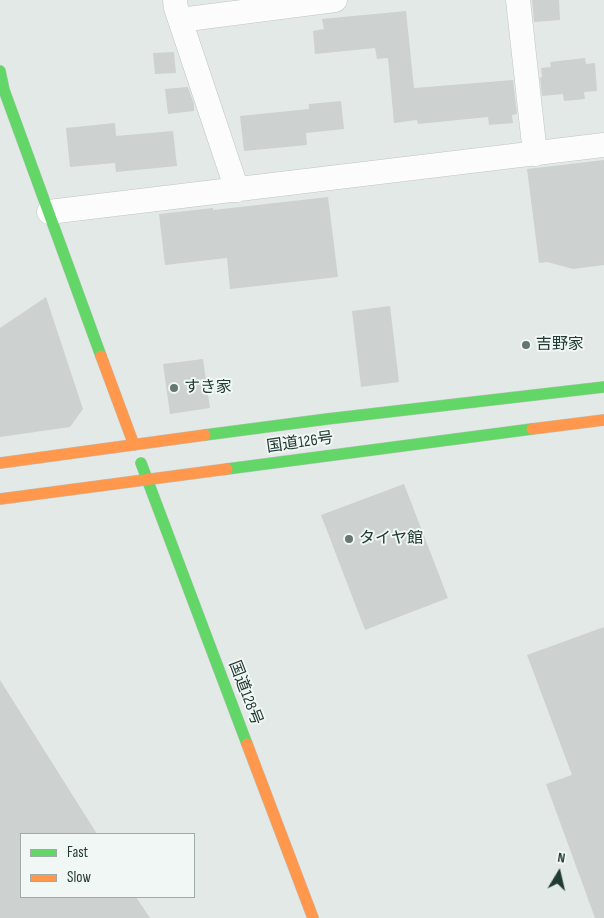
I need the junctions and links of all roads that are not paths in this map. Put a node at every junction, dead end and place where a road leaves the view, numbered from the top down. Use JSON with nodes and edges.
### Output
{"nodes":[{"id":1,"x":335,"y":0,"type":"edge"},
{"id":2,"x":518,"y":0,"type":"edge"},
{"id":3,"x":178,"y":10,"type":"edge"},
{"id":4,"x":1,"y":84,"type":"edge"},
{"id":5,"x":604,"y":145,"type":"edge"},
{"id":6,"x":535,"y":154,"type":"junction"},
{"id":7,"x":237,"y":190,"type":"junction"},
{"id":8,"x":49,"y":212,"type":"junction"},
{"id":9,"x":604,"y":387,"type":"edge"},
{"id":10,"x":604,"y":420,"type":"edge"},
{"id":11,"x":134,"y":445,"type":"junction"},
{"id":12,"x":0,"y":463,"type":"edge"},
{"id":13,"x":147,"y":480,"type":"junction"},
{"id":14,"x":0,"y":498,"type":"edge"},
{"id":15,"x":313,"y":918,"type":"edge"}],
"edges":[{"from":1,"to":3,"type":"street"},
{"from":2,"to":6,"type":"street"},
{"from":3,"to":7,"type":"street"},
{"from":4,"to":8,"type":"main road","name":"国道128号"},
{"from":5,"to":6,"type":"street"},
{"from":6,"to":7,"type":"street"},
{"from":7,"to":8,"type":"street"},
{"from":8,"to":11,"type":"main road","name":"国道128号"},
{"from":9,"to":11,"type":"main road","name":"国道126号"},
{"from":10,"to":13,"type":"main road","name":"国道126号"},
{"from":11,"to":12,"type":"main road","name":"国道126号"},
{"from":11,"to":13,"type":"main road","name":"国道128号"},
{"from":13,"to":14,"type":"main road","name":"国道126号"},
{"from":13,"to":15,"type":"main road","name":"国道128号"}]}
